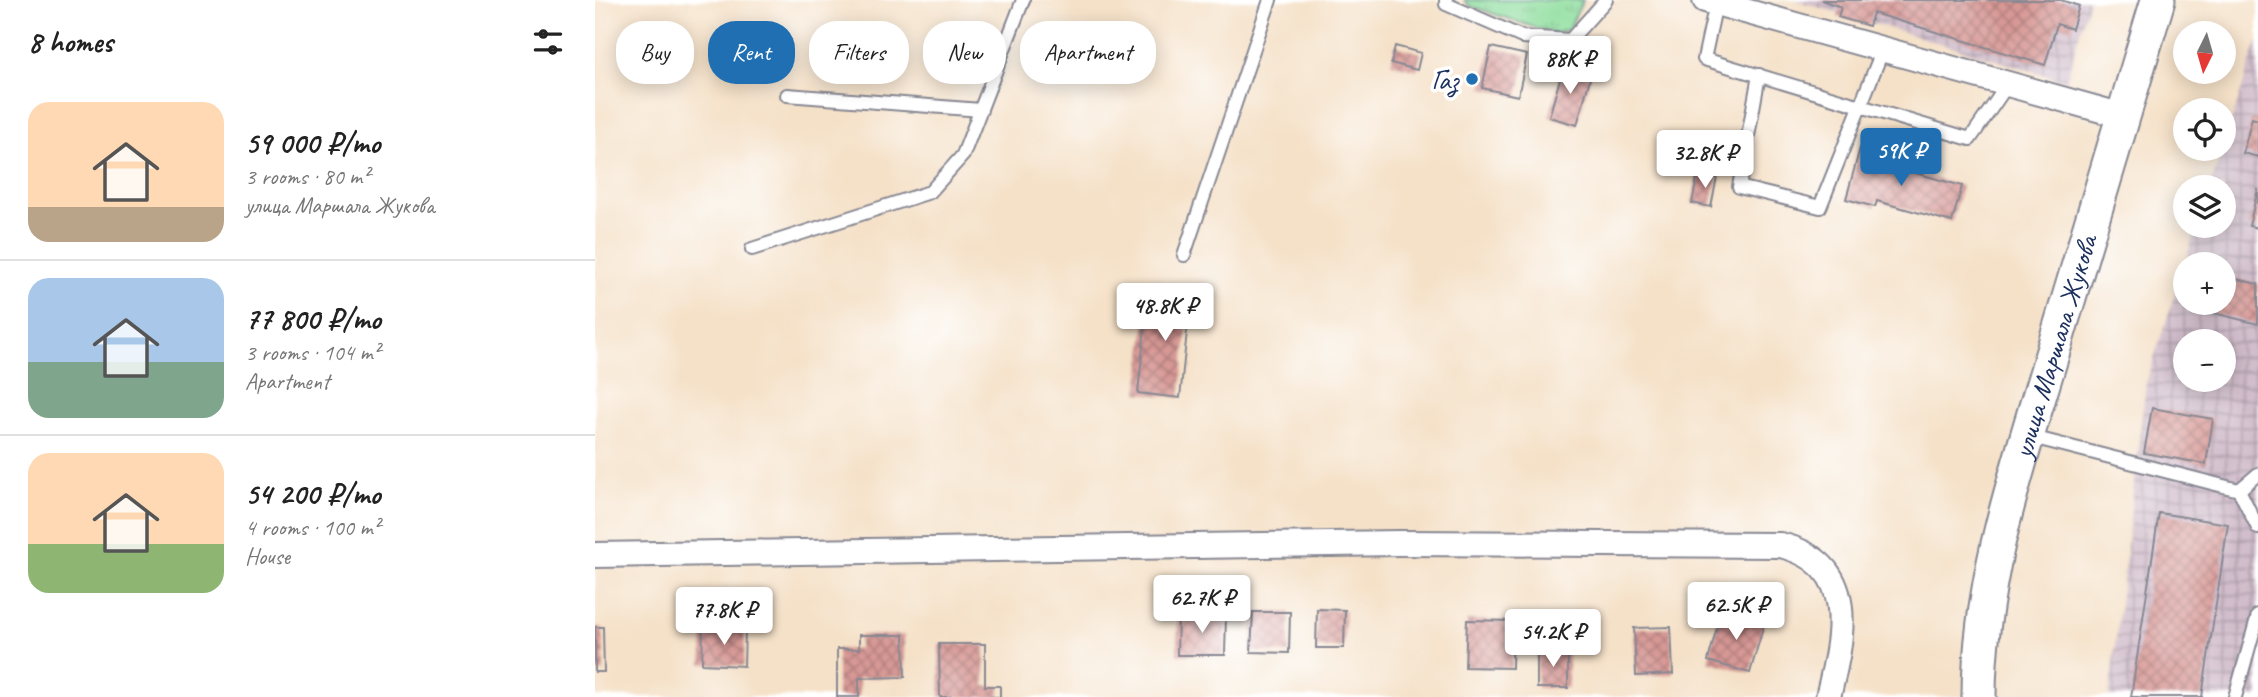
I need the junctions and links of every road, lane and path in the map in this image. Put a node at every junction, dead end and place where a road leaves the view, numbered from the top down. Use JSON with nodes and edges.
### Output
{"nodes":[{"id":1,"x":1023,"y":0,"type":"edge"},
{"id":2,"x":1270,"y":0,"type":"edge"},
{"id":3,"x":1446,"y":0,"type":"edge"},
{"id":4,"x":1606,"y":0,"type":"edge"},
{"id":5,"x":2158,"y":0,"type":"edge"},
{"id":6,"x":1711,"y":1,"type":"edge"},
{"id":7,"x":1883,"y":49,"type":"junction"},
{"id":8,"x":1759,"y":75,"type":"junction"},
{"id":9,"x":2008,"y":83,"type":"junction"},
{"id":10,"x":787,"y":95,"type":"dead end"},
{"id":11,"x":1862,"y":105,"type":"junction"},
{"id":12,"x":981,"y":110,"type":"junction"},
{"id":13,"x":2123,"y":116,"type":"junction"},
{"id":14,"x":752,"y":249,"type":"dead end"},
{"id":15,"x":1184,"y":255,"type":"dead end"},
{"id":16,"x":2028,"y":436,"type":"junction"},
{"id":17,"x":2258,"y":474,"type":"edge"},
{"id":18,"x":2239,"y":490,"type":"junction"},
{"id":19,"x":2258,"y":528,"type":"edge"},
{"id":20,"x":595,"y":555,"type":"edge"},
{"id":21,"x":2258,"y":615,"type":"edge"},
{"id":22,"x":1828,"y":697,"type":"edge"},
{"id":23,"x":1979,"y":697,"type":"edge"},
{"id":24,"x":2235,"y":697,"type":"edge"}],
"edges":[{"from":1,"to":12,"type":"lane"},
{"from":2,"to":15,"type":"lane"},
{"from":3,"to":4,"type":"lane"},
{"from":5,"to":13,"type":"main road","name":"улица Маршала Жукова"},
{"from":6,"to":7,"type":"street"},
{"from":6,"to":8,"type":"lane"},
{"from":7,"to":9,"type":"street"},
{"from":7,"to":11,"type":"lane"},
{"from":8,"to":11,"type":"lane"},
{"from":8,"to":11,"type":"lane"},
{"from":9,"to":11,"type":"lane"},
{"from":9,"to":13,"type":"street"},
{"from":10,"to":12,"type":"lane"},
{"from":12,"to":14,"type":"lane"},
{"from":13,"to":16,"type":"main road","name":"улица Маршала Жукова"},
{"from":16,"to":18,"type":"lane"},
{"from":16,"to":23,"type":"main road","name":"улица Маршала Жукова"},
{"from":17,"to":18,"type":"lane"},
{"from":18,"to":19,"type":"lane"},
{"from":20,"to":22,"type":"street"},
{"from":21,"to":24,"type":"lane"}]}
